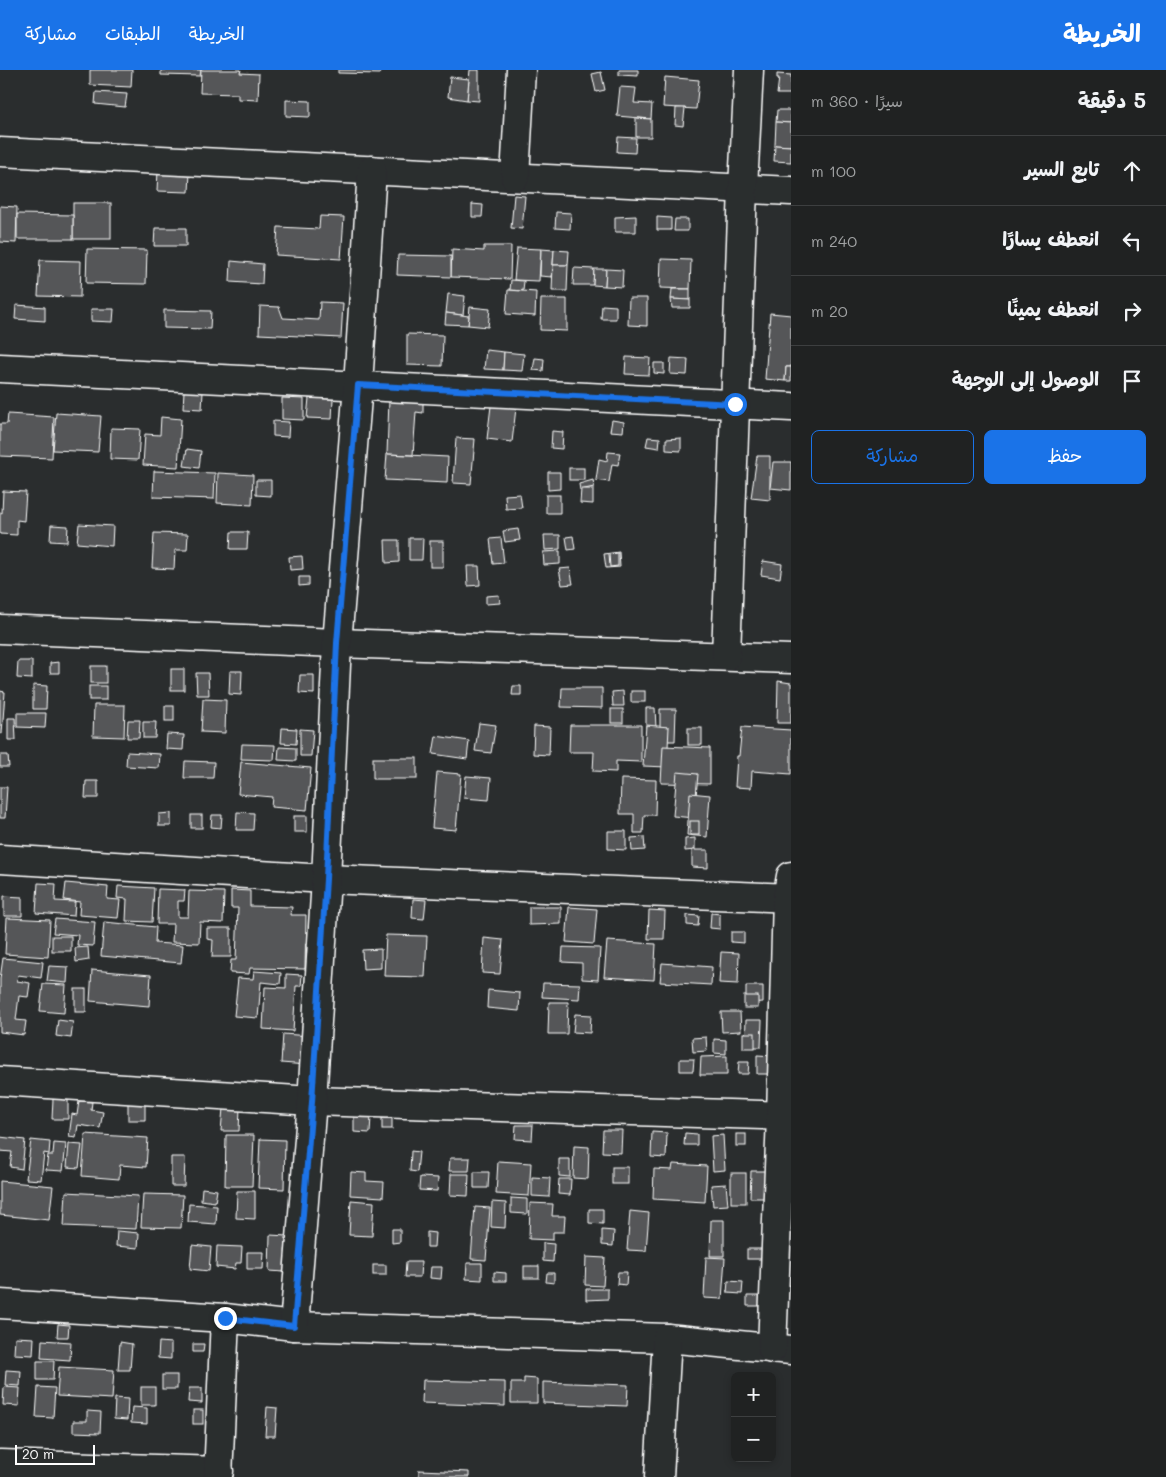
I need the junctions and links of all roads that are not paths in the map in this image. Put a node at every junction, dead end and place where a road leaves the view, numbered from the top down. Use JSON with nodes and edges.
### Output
{"nodes":[{"id":1,"x":521,"y":70,"type":"edge"},
{"id":2,"x":749,"y":70,"type":"edge"},
{"id":3,"x":0,"y":152,"type":"edge"},
{"id":4,"x":372,"y":170,"type":"junction"},
{"id":5,"x":516,"y":177,"type":"junction"},
{"id":6,"x":743,"y":188,"type":"junction"},
{"id":7,"x":791,"y":191,"type":"edge"},
{"id":8,"x":0,"y":368,"type":"edge"},
{"id":9,"x":358,"y":385,"type":"junction"},
{"id":10,"x":735,"y":404,"type":"junction"},
{"id":11,"x":791,"y":407,"type":"edge"},
{"id":12,"x":0,"y":628,"type":"edge"},
{"id":13,"x":337,"y":643,"type":"junction"},
{"id":14,"x":726,"y":656,"type":"junction"},
{"id":15,"x":791,"y":659,"type":"edge"},
{"id":16,"x":0,"y":859,"type":"edge"},
{"id":17,"x":326,"y":879,"type":"junction"},
{"id":18,"x":790,"y":890,"type":"edge"},
{"id":19,"x":0,"y":1082,"type":"edge"},
{"id":20,"x":312,"y":1102,"type":"junction"},
{"id":21,"x":786,"y":1116,"type":"edge"},
{"id":22,"x":0,"y":1304,"type":"edge"},
{"id":23,"x":225,"y":1318,"type":"junction"},
{"id":24,"x":294,"y":1326,"type":"junction"},
{"id":25,"x":668,"y":1338,"type":"junction"},
{"id":26,"x":782,"y":1349,"type":"edge"},
{"id":27,"x":0,"y":1464,"type":"edge"},
{"id":28,"x":218,"y":1474,"type":"edge"},
{"id":29,"x":659,"y":1477,"type":"edge"}],
"edges":[{"from":1,"to":5,"type":"street"},
{"from":2,"to":6,"type":"street"},
{"from":3,"to":4,"type":"street"},
{"from":4,"to":5,"type":"street"},
{"from":4,"to":9,"type":"street"},
{"from":5,"to":6,"type":"street"},
{"from":6,"to":7,"type":"street"},
{"from":6,"to":10,"type":"street"},
{"from":8,"to":9,"type":"street"},
{"from":9,"to":10,"type":"street"},
{"from":9,"to":13,"type":"street"},
{"from":10,"to":11,"type":"street"},
{"from":10,"to":14,"type":"street"},
{"from":12,"to":13,"type":"street"},
{"from":13,"to":14,"type":"street"},
{"from":13,"to":17,"type":"street"},
{"from":14,"to":15,"type":"street"},
{"from":16,"to":17,"type":"street"},
{"from":17,"to":18,"type":"street"},
{"from":17,"to":20,"type":"street"},
{"from":18,"to":21,"type":"street"},
{"from":19,"to":20,"type":"street"},
{"from":20,"to":21,"type":"street"},
{"from":20,"to":24,"type":"street"},
{"from":21,"to":26,"type":"street"},
{"from":22,"to":23,"type":"street"},
{"from":23,"to":24,"type":"street"},
{"from":23,"to":28,"type":"street"},
{"from":24,"to":25,"type":"street"},
{"from":25,"to":26,"type":"street"},
{"from":25,"to":29,"type":"street"},
{"from":27,"to":28,"type":"street"}]}
